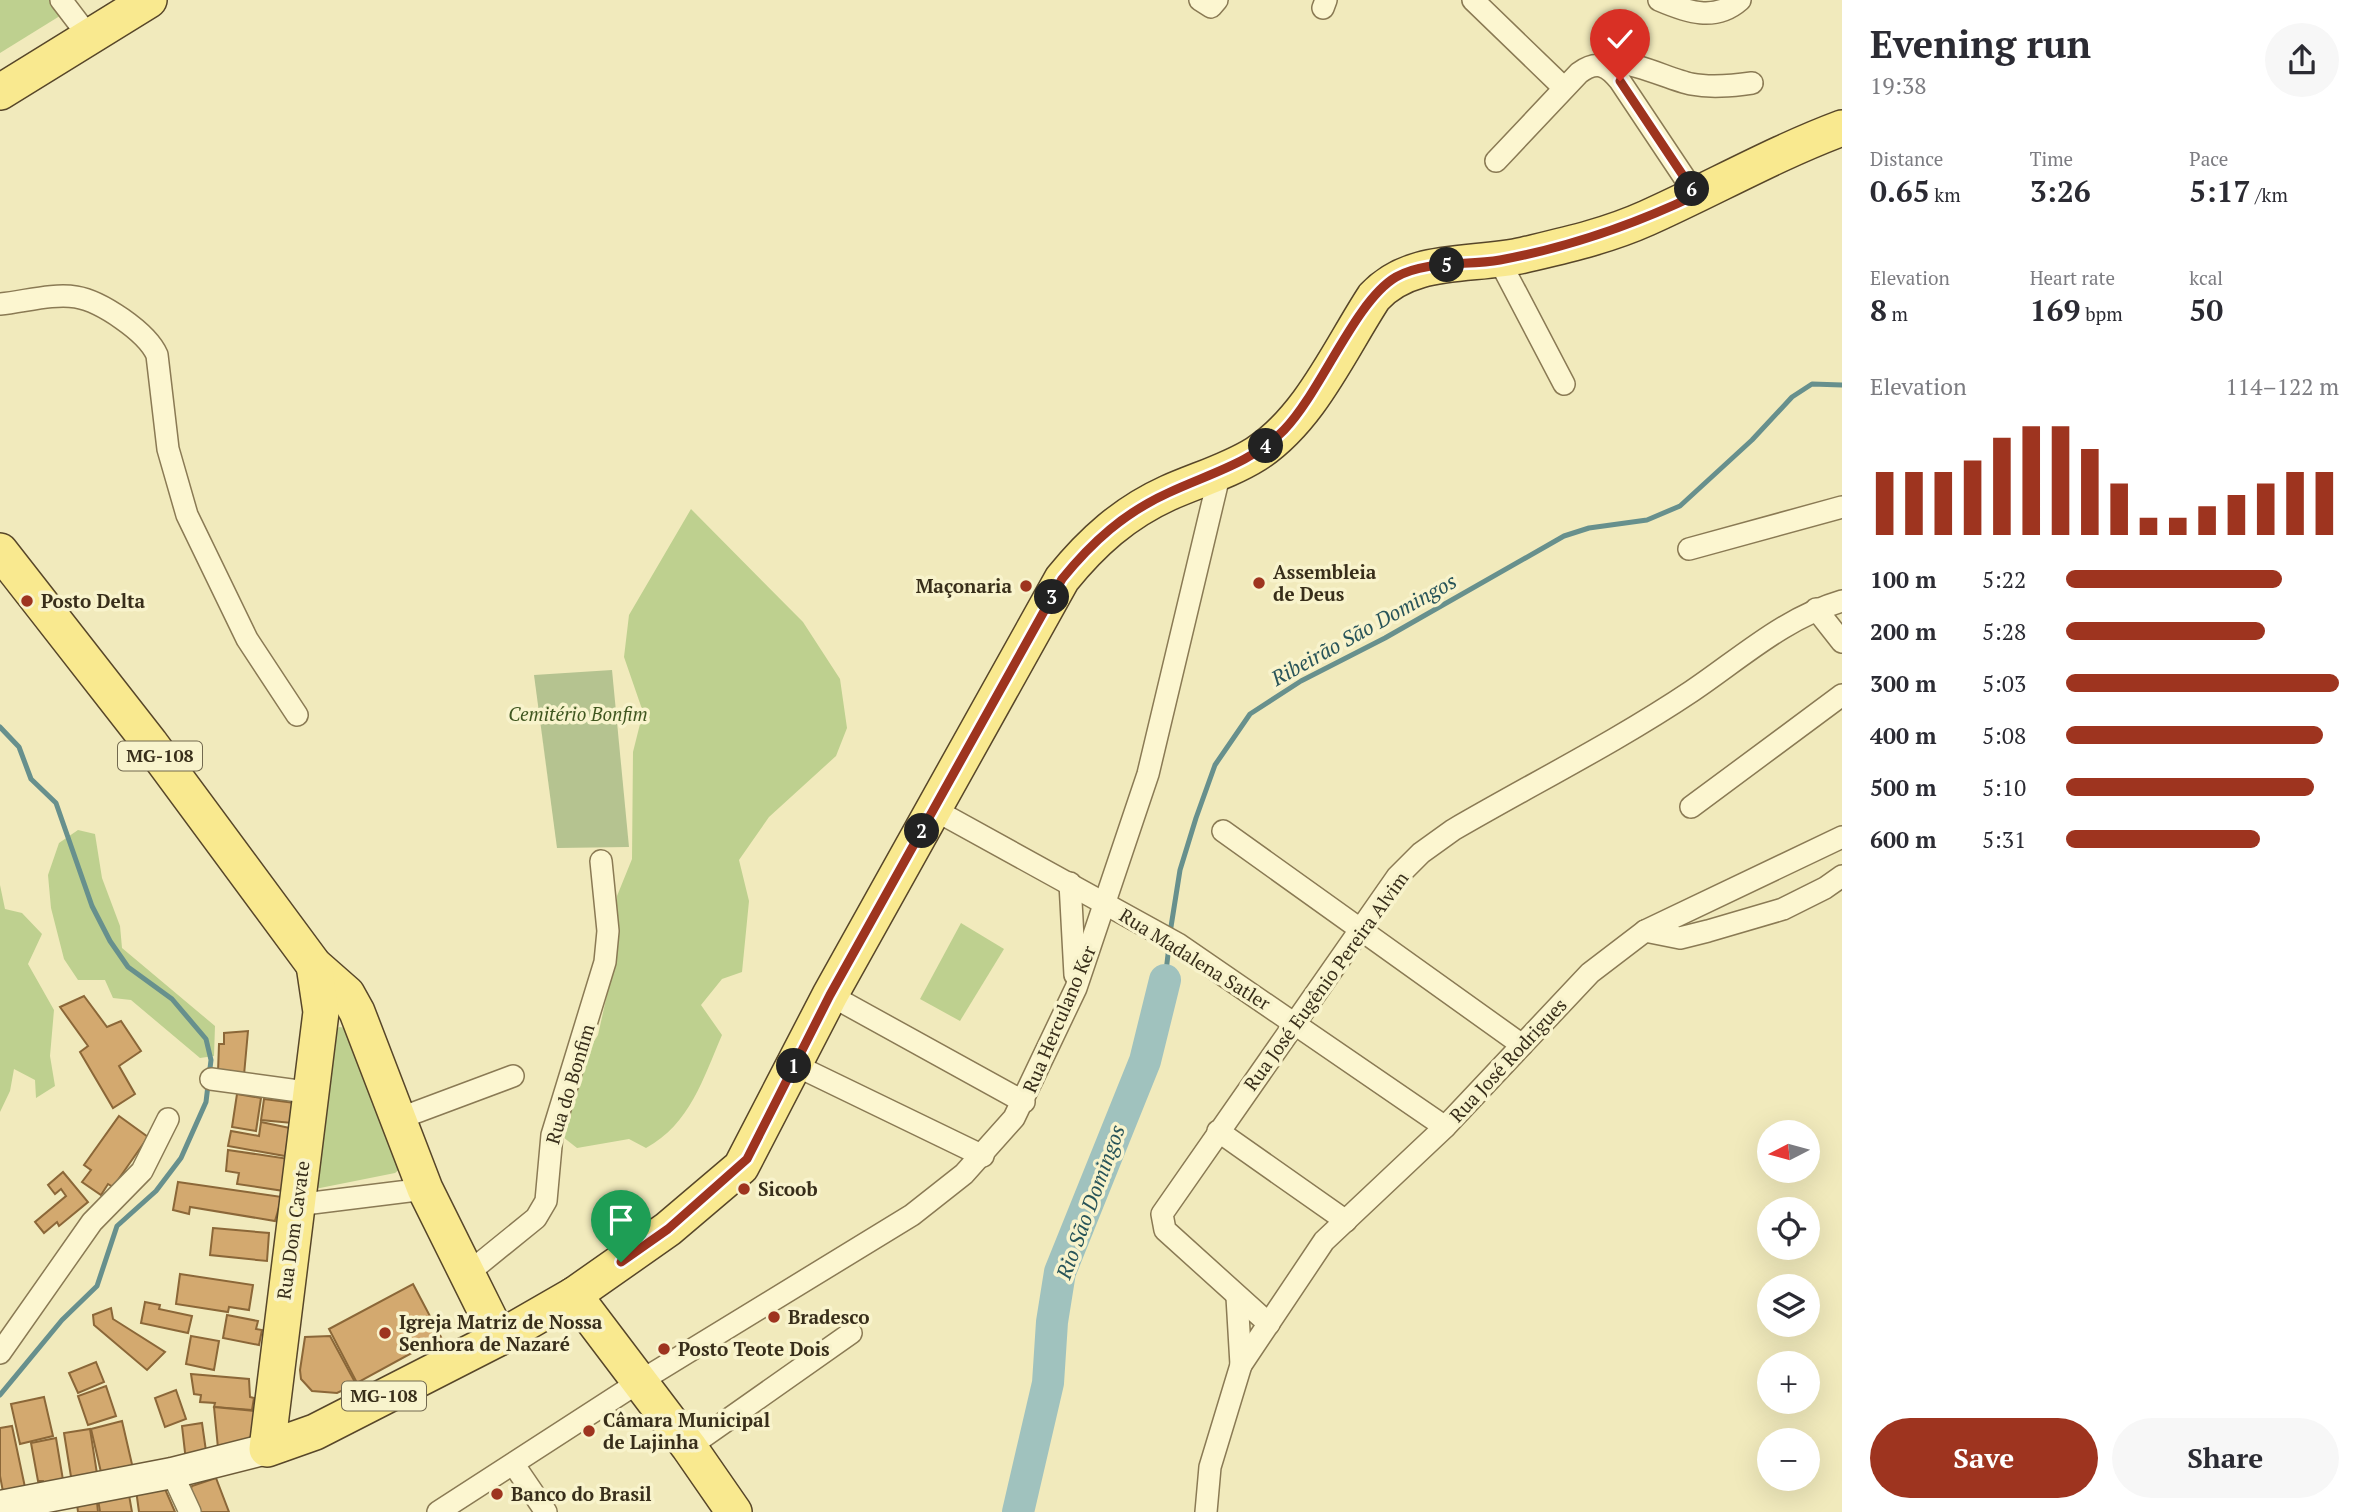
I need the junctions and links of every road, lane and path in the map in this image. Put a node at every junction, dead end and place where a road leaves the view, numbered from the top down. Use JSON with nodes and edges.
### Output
{"nodes":[{"id":1,"x":61,"y":0,"type":"edge"},
{"id":2,"x":149,"y":0,"type":"edge"},
{"id":3,"x":1200,"y":0,"type":"edge"},
{"id":4,"x":1217,"y":0,"type":"edge"},
{"id":5,"x":1473,"y":0,"type":"edge"},
{"id":6,"x":1659,"y":0,"type":"edge"},
{"id":7,"x":1740,"y":0,"type":"edge"},
{"id":8,"x":90,"y":38,"type":"junction"},
{"id":9,"x":1611,"y":69,"type":"junction"},
{"id":10,"x":1752,"y":83,"type":"dead end"},
{"id":11,"x":1564,"y":88,"type":"junction"},
{"id":12,"x":0,"y":92,"type":"edge"},
{"id":13,"x":1842,"y":128,"type":"edge"},
{"id":14,"x":1496,"y":161,"type":"dead end"},
{"id":15,"x":1696,"y":195,"type":"junction"},
{"id":16,"x":1499,"y":260,"type":"junction"},
{"id":17,"x":0,"y":304,"type":"edge"},
{"id":18,"x":1564,"y":384,"type":"dead end"},
{"id":19,"x":1220,"y":472,"type":"junction"},
{"id":20,"x":1842,"y":508,"type":"edge"},
{"id":21,"x":1689,"y":550,"type":"dead end"},
{"id":22,"x":0,"y":551,"type":"edge"},
{"id":23,"x":1842,"y":601,"type":"edge"},
{"id":24,"x":1816,"y":609,"type":"junction"},
{"id":25,"x":1842,"y":642,"type":"edge"},
{"id":26,"x":1842,"y":695,"type":"edge"},
{"id":27,"x":297,"y":715,"type":"dead end"},
{"id":28,"x":1691,"y":807,"type":"dead end"},
{"id":29,"x":935,"y":810,"type":"junction"},
{"id":30,"x":1223,"y":831,"type":"dead end"},
{"id":31,"x":1842,"y":837,"type":"edge"},
{"id":32,"x":601,"y":861,"type":"dead end"},
{"id":33,"x":1842,"y":876,"type":"edge"},
{"id":34,"x":1070,"y":883,"type":"junction"},
{"id":35,"x":1104,"y":904,"type":"junction"},
{"id":36,"x":1359,"y":927,"type":"junction"},
{"id":37,"x":1645,"y":931,"type":"junction"},
{"id":38,"x":1076,"y":988,"type":"junction"},
{"id":39,"x":830,"y":995,"type":"junction"},
{"id":40,"x":334,"y":1003,"type":"junction"},
{"id":41,"x":1296,"y":1022,"type":"junction"},
{"id":42,"x":1522,"y":1045,"type":"junction"},
{"id":43,"x":795,"y":1065,"type":"junction"},
{"id":44,"x":513,"y":1076,"type":"dead end"},
{"id":45,"x":211,"y":1079,"type":"dead end"},
{"id":46,"x":313,"y":1093,"type":"junction"},
{"id":47,"x":1024,"y":1102,"type":"junction"},
{"id":48,"x":168,"y":1119,"type":"dead end"},
{"id":49,"x":398,"y":1119,"type":"junction"},
{"id":50,"x":1445,"y":1127,"type":"junction"},
{"id":51,"x":1218,"y":1131,"type":"junction"},
{"id":52,"x":983,"y":1156,"type":"junction"},
{"id":53,"x":425,"y":1189,"type":"junction"},
{"id":54,"x":296,"y":1205,"type":"junction"},
{"id":55,"x":1346,"y":1221,"type":"junction"},
{"id":56,"x":467,"y":1274,"type":"junction"},
{"id":57,"x":574,"y":1295,"type":"junction"},
{"id":58,"x":1237,"y":1297,"type":"junction"},
{"id":59,"x":1269,"y":1324,"type":"junction"},
{"id":60,"x":851,"y":1333,"type":"dead end"},
{"id":61,"x":499,"y":1338,"type":"junction"},
{"id":62,"x":0,"y":1353,"type":"edge"},
{"id":63,"x":1241,"y":1365,"type":"junction"},
{"id":64,"x":639,"y":1382,"type":"junction"},
{"id":65,"x":689,"y":1447,"type":"junction"},
{"id":66,"x":267,"y":1449,"type":"junction"},
{"id":67,"x":514,"y":1465,"type":"junction"},
{"id":68,"x":172,"y":1474,"type":"junction"},
{"id":69,"x":0,"y":1506,"type":"edge"},
{"id":70,"x":190,"y":1512,"type":"edge"},
{"id":71,"x":439,"y":1512,"type":"edge"},
{"id":72,"x":546,"y":1512,"type":"edge"},
{"id":73,"x":734,"y":1512,"type":"edge"},
{"id":74,"x":1206,"y":1512,"type":"edge"}],
"edges":[{"from":1,"to":8,"type":"street"},
{"from":2,"to":8,"type":"main road"},
{"from":3,"to":4,"type":"street"},
{"from":5,"to":11,"type":"street"},
{"from":6,"to":7,"type":"street"},
{"from":8,"to":12,"type":"main road"},
{"from":9,"to":10,"type":"street"},
{"from":9,"to":11,"type":"street"},
{"from":9,"to":15,"type":"street"},
{"from":11,"to":14,"type":"street"},
{"from":13,"to":15,"type":"main road"},
{"from":15,"to":16,"type":"main road"},
{"from":16,"to":18,"type":"street"},
{"from":16,"to":19,"type":"main road"},
{"from":17,"to":27,"type":"street"},
{"from":19,"to":29,"type":"main road"},
{"from":19,"to":35,"type":"street","name":"Rua Herculano Ker"},
{"from":20,"to":21,"type":"street"},
{"from":22,"to":40,"type":"main road","number":"MG-108"},
{"from":23,"to":24,"type":"street","name":"Rua José Eugênio Pereira Alvim"},
{"from":24,"to":25,"type":"street"},
{"from":24,"to":36,"type":"street","name":"Rua José Eugênio Pereira Alvim"},
{"from":26,"to":28,"type":"street"},
{"from":29,"to":34,"type":"street","name":"Rua Madalena Satler"},
{"from":29,"to":39,"type":"main road"},
{"from":30,"to":36,"type":"street"},
{"from":31,"to":37,"type":"street","name":"Rua José Rodrigues"},
{"from":32,"to":56,"type":"street","name":"Rua do Bonfim"},
{"from":33,"to":37,"type":"street"},
{"from":34,"to":35,"type":"street","name":"Rua Madalena Satler"},
{"from":34,"to":38,"type":"street"},
{"from":35,"to":38,"type":"street","name":"Rua Herculano Ker"},
{"from":35,"to":41,"type":"street","name":"Rua Madalena Satler"},
{"from":36,"to":41,"type":"street","name":"Rua José Eugênio Pereira Alvim"},
{"from":36,"to":42,"type":"street"},
{"from":37,"to":42,"type":"street","name":"Rua José Rodrigues"},
{"from":38,"to":47,"type":"street","name":"Rua Herculano Ker"},
{"from":39,"to":43,"type":"main road"},
{"from":39,"to":47,"type":"street"},
{"from":40,"to":46,"type":"main road","name":"Rua Dom Cavate"},
{"from":40,"to":49,"type":"main road","number":"MG-108"},
{"from":41,"to":50,"type":"street","name":"Rua Madalena Satler"},
{"from":41,"to":51,"type":"street","name":"Rua José Eugênio Pereira Alvim"},
{"from":42,"to":50,"type":"street","name":"Rua José Rodrigues"},
{"from":43,"to":52,"type":"street"},
{"from":43,"to":57,"type":"main road"},
{"from":44,"to":49,"type":"street"},
{"from":45,"to":46,"type":"street"},
{"from":46,"to":54,"type":"main road","name":"Rua Dom Cavate"},
{"from":47,"to":52,"type":"street","name":"Rua Herculano Ker"},
{"from":48,"to":62,"type":"street"},
{"from":49,"to":53,"type":"main road","number":"MG-108"},
{"from":50,"to":55,"type":"street","name":"Rua José Rodrigues"},
{"from":51,"to":55,"type":"street"},
{"from":51,"to":58,"type":"street","name":"Rua José Eugênio Pereira Alvim"},
{"from":52,"to":64,"type":"street","name":"Rua Herculano Ker"},
{"from":53,"to":54,"type":"street"},
{"from":53,"to":56,"type":"main road","number":"MG-108"},
{"from":54,"to":66,"type":"main road","name":"Rua Dom Cavate"},
{"from":55,"to":59,"type":"street","name":"Rua José Rodrigues"},
{"from":56,"to":61,"type":"main road","number":"MG-108"},
{"from":57,"to":61,"type":"main road","number":"MG-108"},
{"from":57,"to":64,"type":"main road"},
{"from":58,"to":59,"type":"street","name":"Rua José Eugênio Pereira Alvim"},
{"from":58,"to":63,"type":"street","name":"Rua José Rodrigues"},
{"from":59,"to":63,"type":"street","name":"Rua José Rodrigues"},
{"from":60,"to":65,"type":"street"},
{"from":61,"to":66,"type":"main road","number":"MG-108"},
{"from":63,"to":74,"type":"street","name":"Rua José Rodrigues"},
{"from":64,"to":65,"type":"main road"},
{"from":64,"to":67,"type":"street","name":"Rua Herculano Ker"},
{"from":65,"to":73,"type":"main road"},
{"from":66,"to":68,"type":"main road"},
{"from":67,"to":71,"type":"street","name":"Rua Herculano Ker"},
{"from":67,"to":72,"type":"street"},
{"from":68,"to":69,"type":"main road"},
{"from":68,"to":70,"type":"street"}]}
